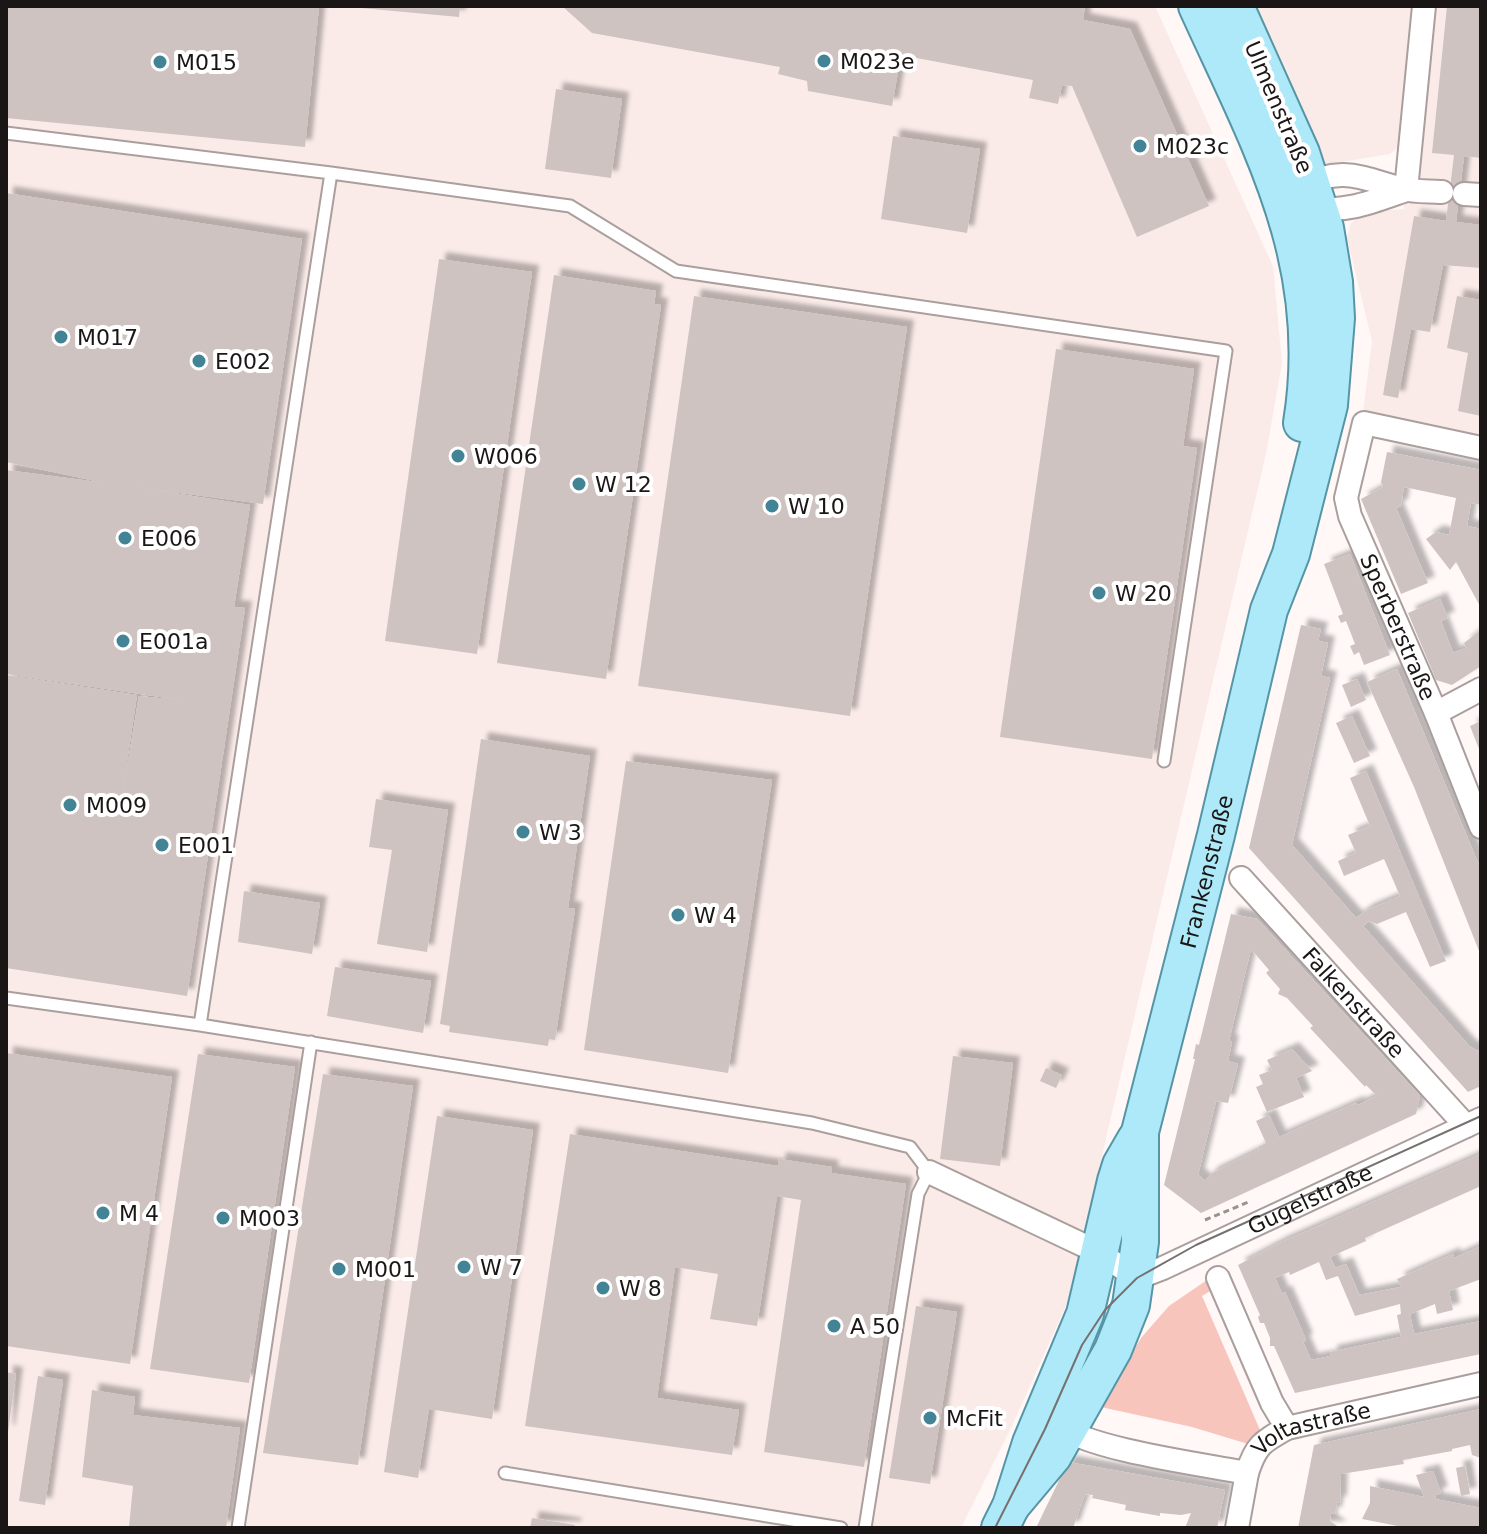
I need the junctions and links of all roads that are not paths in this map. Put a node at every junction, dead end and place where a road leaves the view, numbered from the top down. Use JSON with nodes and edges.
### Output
{"nodes":[{"id":1,"x":1197,"y":6,"type":"edge"},
{"id":2,"x":1235,"y":6,"type":"edge"},
{"id":3,"x":1424,"y":6,"type":"edge"},
{"id":4,"x":6,"y":133,"type":"edge"},
{"id":5,"x":331,"y":173,"type":"junction"},
{"id":6,"x":1406,"y":190,"type":"junction"},
{"id":7,"x":1462,"y":194,"type":"edge"},
{"id":8,"x":1305,"y":196,"type":"junction"},
{"id":9,"x":1481,"y":448,"type":"edge"},
{"id":10,"x":1481,"y":689,"type":"edge"},
{"id":11,"x":1436,"y":713,"type":"junction"},
{"id":12,"x":1164,"y":761,"type":"dead end"},
{"id":13,"x":1481,"y":827,"type":"edge"},
{"id":14,"x":1241,"y":878,"type":"dead end"},
{"id":15,"x":6,"y":998,"type":"edge"},
{"id":16,"x":200,"y":1025,"type":"junction"},
{"id":17,"x":311,"y":1042,"type":"junction"},
{"id":18,"x":1473,"y":1123,"type":"edge"},
{"id":19,"x":1140,"y":1132,"type":"junction"},
{"id":20,"x":929,"y":1172,"type":"junction"},
{"id":21,"x":1100,"y":1253,"type":"junction"},
{"id":22,"x":1137,"y":1278,"type":"junction"},
{"id":23,"x":1218,"y":1278,"type":"dead end"},
{"id":24,"x":1481,"y":1384,"type":"edge"},
{"id":25,"x":1056,"y":1420,"type":"junction"},
{"id":26,"x":1287,"y":1428,"type":"junction"},
{"id":27,"x":505,"y":1473,"type":"dead end"},
{"id":28,"x":1247,"y":1473,"type":"junction"},
{"id":29,"x":1006,"y":1517,"type":"edge"},
{"id":30,"x":238,"y":1528,"type":"edge"},
{"id":31,"x":841,"y":1528,"type":"edge"},
{"id":32,"x":865,"y":1528,"type":"edge"},
{"id":33,"x":1237,"y":1528,"type":"edge"}],
"edges":[{"from":1,"to":8,"type":"main road","name":"Ulmenstraße"},
{"from":2,"to":8,"type":"main road","name":"Ulmenstraße"},
{"from":3,"to":6,"type":"street"},
{"from":4,"to":5,"type":"lane"},
{"from":5,"to":12,"type":"lane"},
{"from":5,"to":16,"type":"lane"},
{"from":6,"to":7,"type":"street"},
{"from":6,"to":8,"type":"street"},
{"from":6,"to":8,"type":"street"},
{"from":8,"to":19,"type":"main road","name":"Frankenstraße"},
{"from":9,"to":11,"type":"street","name":"Sperberstraße"},
{"from":10,"to":11,"type":"street"},
{"from":11,"to":13,"type":"street","name":"Sperberstraße"},
{"from":14,"to":18,"type":"street","name":"Falkenstraße"},
{"from":15,"to":16,"type":"lane"},
{"from":16,"to":17,"type":"lane"},
{"from":17,"to":20,"type":"lane"},
{"from":17,"to":30,"type":"lane"},
{"from":18,"to":22,"type":"street","name":"Gugelstraße"},
{"from":19,"to":21,"type":"main road","name":"Frankenstraße"},
{"from":19,"to":22,"type":"main road","name":"Frankenstraße"},
{"from":20,"to":21,"type":"street"},
{"from":20,"to":32,"type":"lane"},
{"from":21,"to":22,"type":"street"},
{"from":21,"to":25,"type":"main road","name":"Frankenstraße"},
{"from":22,"to":25,"type":"main road","name":"Frankenstraße"},
{"from":23,"to":26,"type":"street"},
{"from":24,"to":26,"type":"street","name":"Voltastraße"},
{"from":25,"to":28,"type":"street","name":"Voltastraße"},
{"from":25,"to":29,"type":"main road","name":"Frankenstraße"},
{"from":26,"to":28,"type":"street","name":"Voltastraße"},
{"from":27,"to":31,"type":"lane"},
{"from":28,"to":33,"type":"street"}]}
